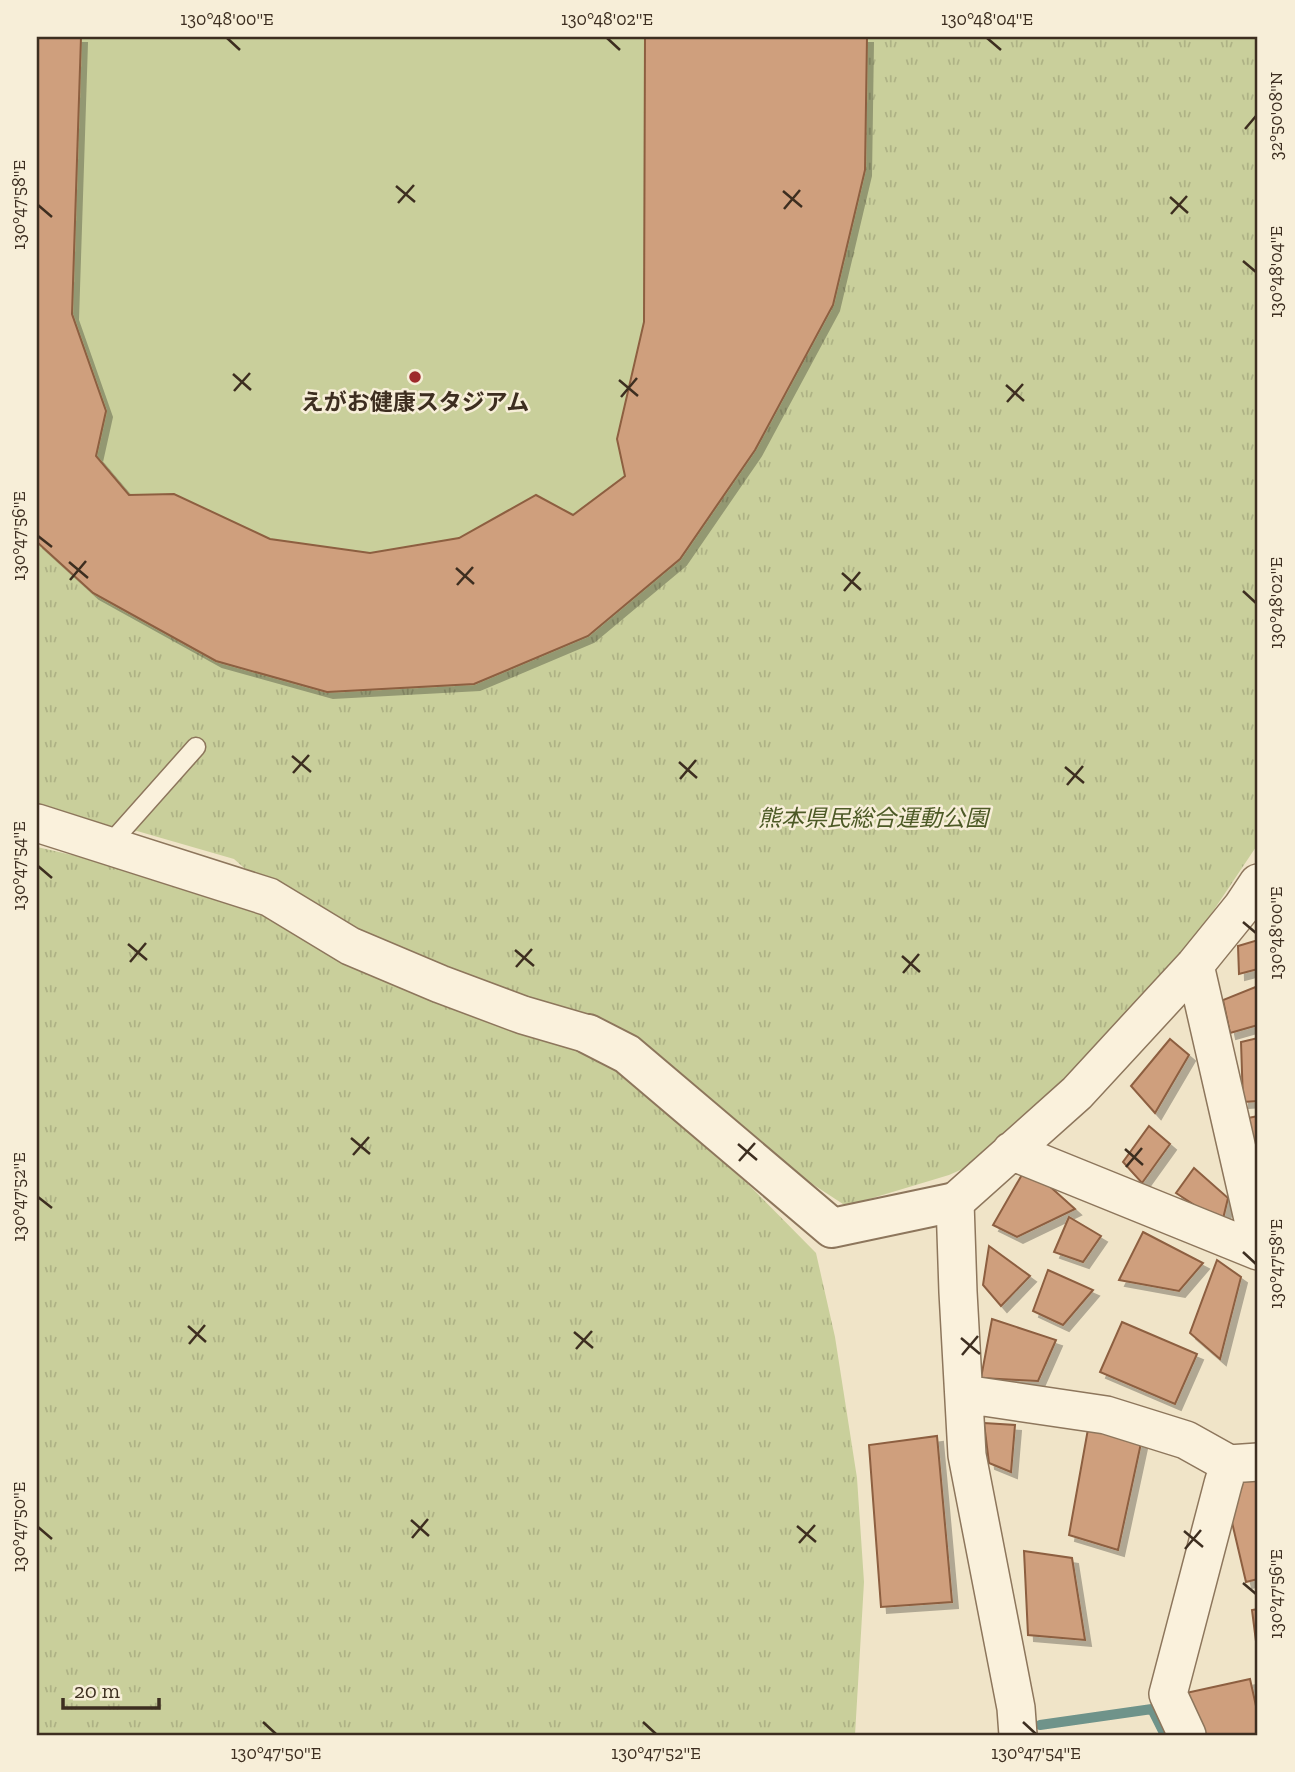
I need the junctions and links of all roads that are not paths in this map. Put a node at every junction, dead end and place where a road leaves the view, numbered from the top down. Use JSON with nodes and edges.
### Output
{"nodes":[{"id":1,"x":196,"y":747,"type":"dead end"},
{"id":2,"x":37,"y":823,"type":"edge"},
{"id":3,"x":108,"y":846,"type":"junction"},
{"id":4,"x":1258,"y":883,"type":"edge"},
{"id":5,"x":1195,"y":965,"type":"junction"},
{"id":6,"x":588,"y":1034,"type":"joint"},
{"id":7,"x":1011,"y":1152,"type":"junction"},
{"id":8,"x":956,"y":1202,"type":"junction"},
{"id":9,"x":1258,"y":1241,"type":"edge"},
{"id":10,"x":1258,"y":1251,"type":"edge"},
{"id":11,"x":964,"y":1394,"type":"junction"},
{"id":12,"x":1244,"y":1463,"type":"edge"},
{"id":13,"x":1018,"y":1735,"type":"edge"},
{"id":14,"x":1187,"y":1735,"type":"edge"}],
"edges":[{"from":1,"to":3,"type":"lane"},
{"from":2,"to":3,"type":"street"},
{"from":3,"to":6,"type":"street"},
{"from":4,"to":5,"type":"street"},
{"from":5,"to":7,"type":"street"},
{"from":5,"to":9,"type":"street"},
{"from":6,"to":8,"type":"street"},
{"from":7,"to":8,"type":"street"},
{"from":7,"to":10,"type":"street"},
{"from":8,"to":11,"type":"street"},
{"from":11,"to":12,"type":"street"},
{"from":11,"to":13,"type":"street"},
{"from":12,"to":14,"type":"street"}]}
